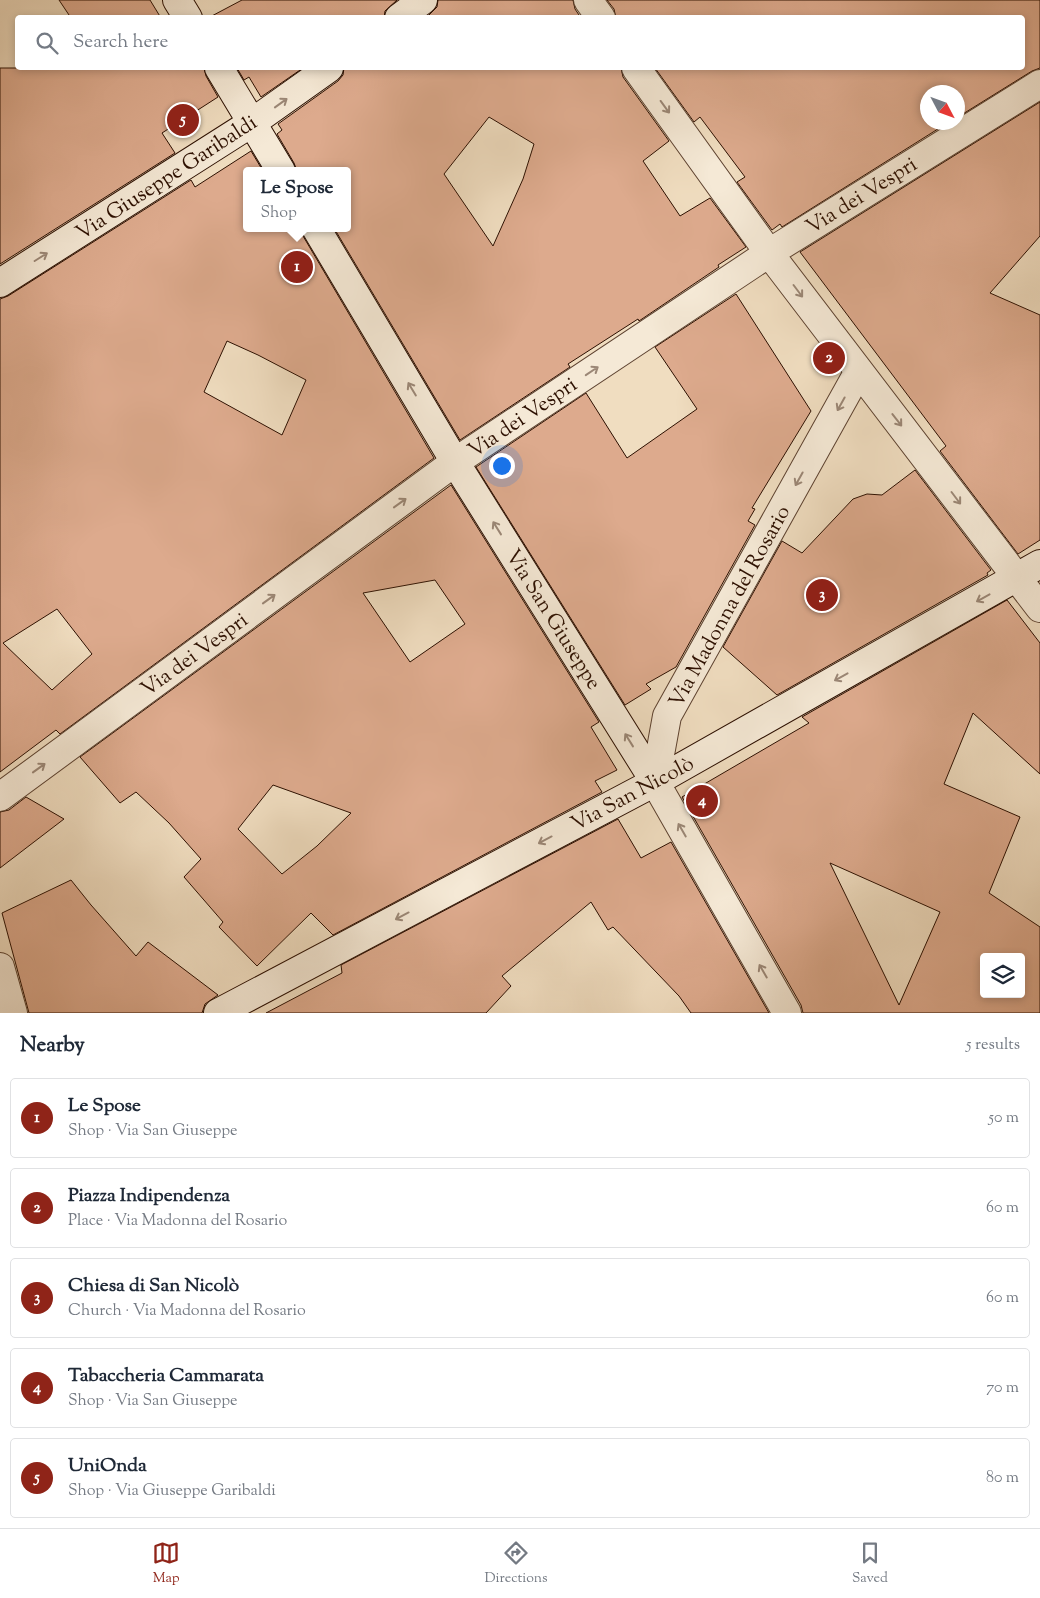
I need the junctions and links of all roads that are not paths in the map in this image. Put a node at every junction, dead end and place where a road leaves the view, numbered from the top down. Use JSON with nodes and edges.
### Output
{"nodes":[{"id":1,"x":177,"y":0,"type":"edge"},
{"id":2,"x":423,"y":0,"type":"edge"},
{"id":3,"x":588,"y":0,"type":"edge"},
{"id":4,"x":186,"y":15,"type":"edge"},
{"id":5,"x":402,"y":15,"type":"edge"},
{"id":6,"x":599,"y":15,"type":"edge"},
{"id":7,"x":220,"y":70,"type":"edge"},
{"id":8,"x":326,"y":70,"type":"edge"},
{"id":9,"x":637,"y":70,"type":"edge"},
{"id":10,"x":1040,"y":84,"type":"edge"},
{"id":11,"x":253,"y":122,"type":"junction"},
{"id":12,"x":280,"y":167,"type":"edge"},
{"id":13,"x":318,"y":232,"type":"edge"},
{"id":14,"x":769,"y":253,"type":"junction"},
{"id":15,"x":0,"y":283,"type":"edge"},
{"id":16,"x":859,"y":371,"type":"junction"},
{"id":17,"x":455,"y":462,"type":"junction"},
{"id":18,"x":1040,"y":564,"type":"edge"},
{"id":19,"x":1017,"y":578,"type":"junction"},
{"id":20,"x":1040,"y":608,"type":"edge"},
{"id":21,"x":655,"y":782,"type":"junction"},
{"id":22,"x":0,"y":797,"type":"edge"},
{"id":23,"x":0,"y":967,"type":"edge"},
{"id":24,"x":13,"y":1013,"type":"edge"},
{"id":25,"x":218,"y":1013,"type":"edge"},
{"id":26,"x":787,"y":1013,"type":"edge"}],
"edges":[{"from":1,"to":4,"type":"street"},
{"from":2,"to":5,"type":"street"},
{"from":3,"to":6,"type":"street"},
{"from":7,"to":11,"type":"street"},
{"from":11,"to":8,"type":"street","name":"Via Giuseppe Garibaldi","one_way":true},
{"from":9,"to":14,"type":"street","one_way":true},
{"from":10,"to":14,"type":"street","name":"Via dei Vespri"},
{"from":11,"to":12,"type":"street"},
{"from":15,"to":11,"type":"street","name":"Via Giuseppe Garibaldi","one_way":true},
{"from":17,"to":13,"type":"street","name":"Via San Giuseppe","one_way":true},
{"from":14,"to":16,"type":"street","one_way":true},
{"from":17,"to":14,"type":"street","name":"Via dei Vespri","one_way":true},
{"from":16,"to":19,"type":"street","one_way":true},
{"from":16,"to":21,"type":"street","name":"Via Madonna del Rosario","one_way":true},
{"from":21,"to":17,"type":"street","name":"Via San Giuseppe","one_way":true},
{"from":22,"to":17,"type":"street","name":"Via dei Vespri","one_way":true},
{"from":18,"to":19,"type":"street","name":"Via San Nicolò"},
{"from":19,"to":20,"type":"street"},
{"from":19,"to":21,"type":"street","name":"Via San Nicolò","one_way":true},
{"from":21,"to":25,"type":"street","name":"Via San Nicolò","one_way":true},
{"from":26,"to":21,"type":"street","name":"Via San Giuseppe","one_way":true},
{"from":23,"to":24,"type":"street"}]}
